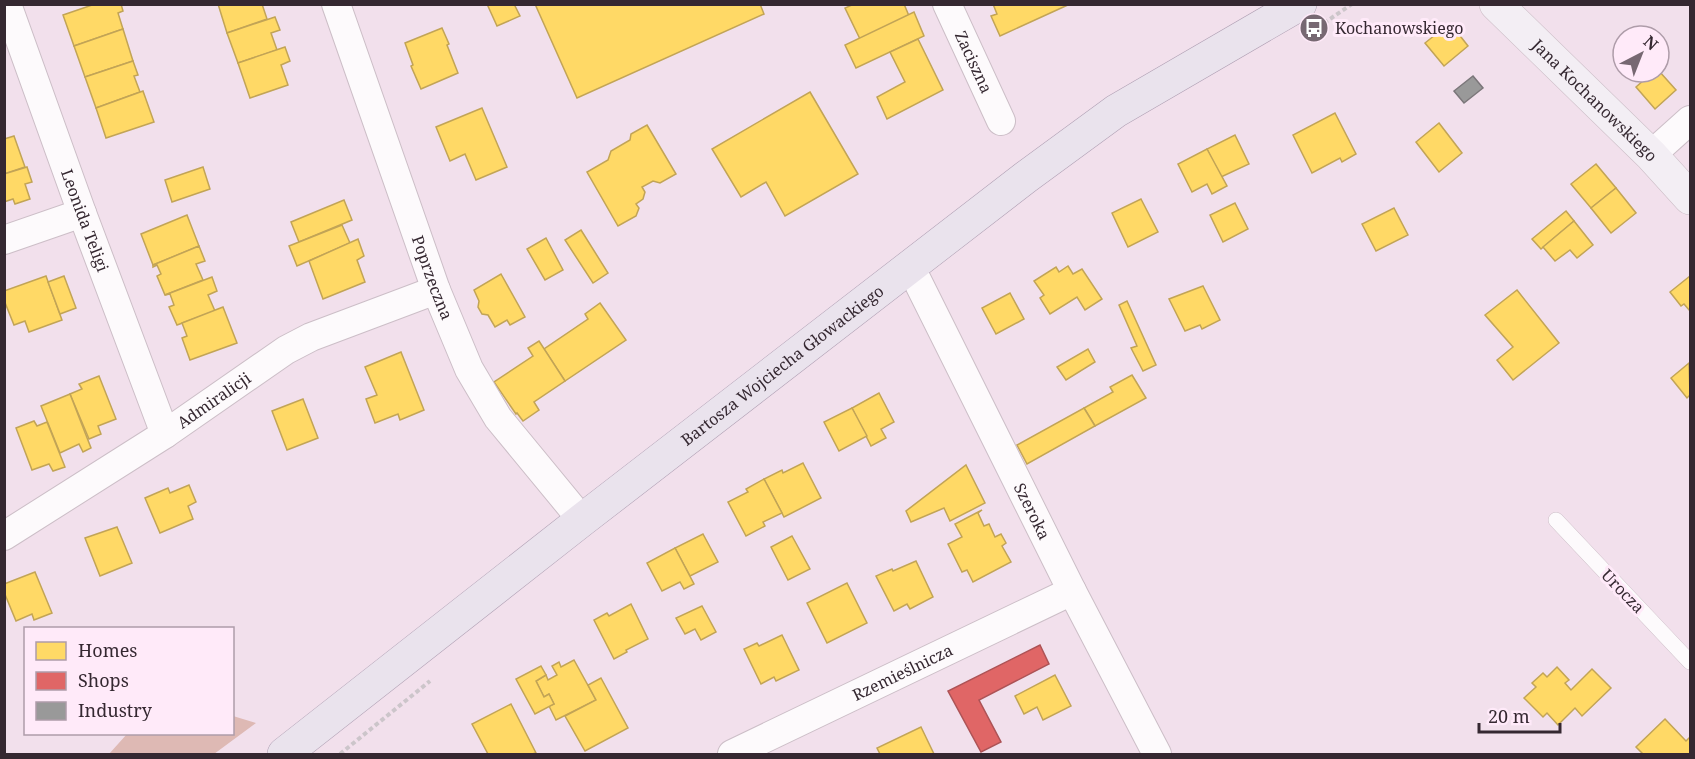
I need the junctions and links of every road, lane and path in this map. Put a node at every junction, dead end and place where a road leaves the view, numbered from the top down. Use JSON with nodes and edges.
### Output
{"nodes":[{"id":1,"x":7,"y":4,"type":"edge"},
{"id":2,"x":336,"y":4,"type":"edge"},
{"id":3,"x":947,"y":4,"type":"edge"},
{"id":4,"x":1352,"y":4,"type":"edge"},
{"id":5,"x":1496,"y":4,"type":"edge"},
{"id":6,"x":1308,"y":16,"type":"edge"},
{"id":7,"x":1690,"y":120,"type":"edge"},
{"id":8,"x":1001,"y":121,"type":"dead end"},
{"id":9,"x":1651,"y":155,"type":"junction"},
{"id":10,"x":1690,"y":198,"type":"edge"},
{"id":11,"x":82,"y":213,"type":"junction"},
{"id":12,"x":4,"y":240,"type":"edge"},
{"id":13,"x":910,"y":266,"type":"junction"},
{"id":14,"x":436,"y":290,"type":"junction"},
{"id":15,"x":165,"y":434,"type":"junction"},
{"id":16,"x":582,"y":520,"type":"junction"},
{"id":17,"x":1556,"y":520,"type":"dead end"},
{"id":18,"x":4,"y":536,"type":"edge"},
{"id":19,"x":1072,"y":591,"type":"junction"},
{"id":20,"x":1690,"y":662,"type":"edge"},
{"id":21,"x":438,"y":674,"type":"dead end"},
{"id":22,"x":284,"y":754,"type":"edge"},
{"id":23,"x":340,"y":754,"type":"edge"},
{"id":24,"x":732,"y":754,"type":"edge"},
{"id":25,"x":1157,"y":754,"type":"edge"}],
"edges":[{"from":1,"to":11,"type":"street","name":"Leonida Teligi"},
{"from":2,"to":14,"type":"street","name":"Poprzeczna"},
{"from":3,"to":8,"type":"street","name":"Zaciszna"},
{"from":4,"to":6,"type":"path"},
{"from":5,"to":9,"type":"street","name":"Jana Kochanowskiego"},
{"from":6,"to":13,"type":"main road","name":"Bartosza Wojciecha Głowackiego"},
{"from":7,"to":9,"type":"street"},
{"from":9,"to":10,"type":"street","name":"Jana Kochanowskiego"},
{"from":11,"to":12,"type":"street"},
{"from":11,"to":15,"type":"street","name":"Leonida Teligi"},
{"from":13,"to":16,"type":"main road","name":"Bartosza Wojciecha Głowackiego"},
{"from":13,"to":19,"type":"street","name":"Szeroka"},
{"from":14,"to":15,"type":"street","name":"Admiralicji"},
{"from":14,"to":16,"type":"street","name":"Poprzeczna"},
{"from":15,"to":18,"type":"street","name":"Admiralicji"},
{"from":16,"to":22,"type":"main road","name":"Bartosza Wojciecha Głowackiego"},
{"from":17,"to":20,"type":"lane","name":"Urocza"},
{"from":19,"to":24,"type":"street","name":"Rzemieślnicza"},
{"from":19,"to":25,"type":"street","name":"Szeroka"},
{"from":21,"to":23,"type":"path"}]}
